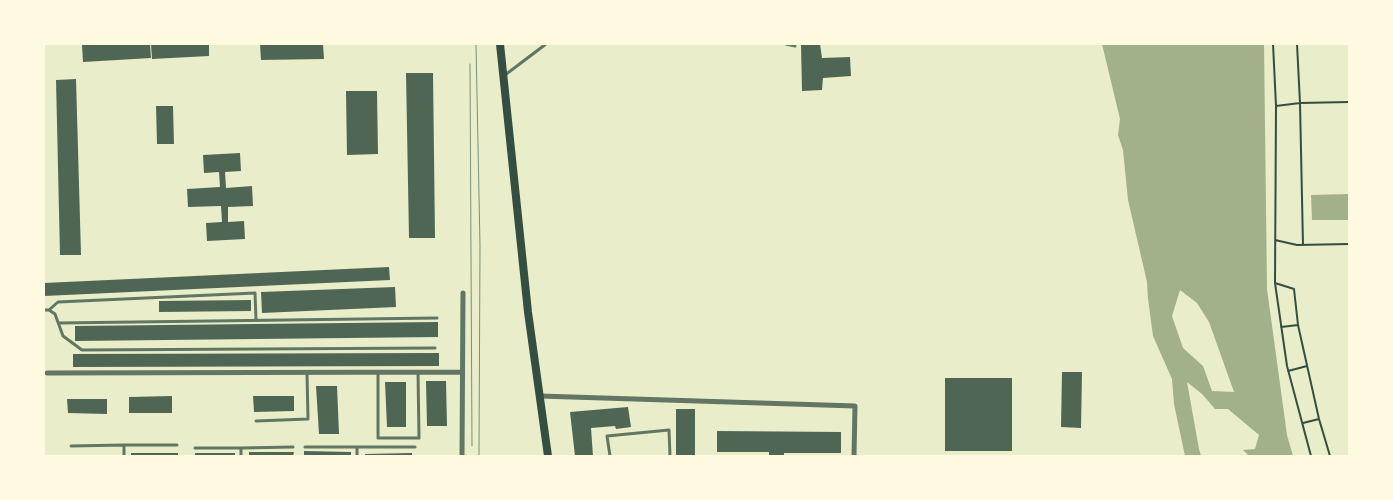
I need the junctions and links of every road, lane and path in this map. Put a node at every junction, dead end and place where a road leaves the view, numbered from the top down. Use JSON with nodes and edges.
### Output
{"nodes":[{"id":1,"x":500,"y":44,"type":"edge"},
{"id":2,"x":546,"y":44,"type":"edge"},
{"id":3,"x":786,"y":44,"type":"edge"},
{"id":4,"x":1274,"y":44,"type":"edge"},
{"id":5,"x":1297,"y":44,"type":"edge"},
{"id":6,"x":795,"y":46,"type":"dead end"},
{"id":7,"x":503,"y":77,"type":"junction"},
{"id":8,"x":1349,"y":102,"type":"edge"},
{"id":9,"x":1300,"y":104,"type":"junction"},
{"id":10,"x":1276,"y":106,"type":"junction"},
{"id":11,"x":1275,"y":240,"type":"junction"},
{"id":12,"x":1349,"y":244,"type":"edge"},
{"id":13,"x":1302,"y":245,"type":"junction"},
{"id":14,"x":1275,"y":283,"type":"junction"},
{"id":15,"x":463,"y":292,"type":"dead end"},
{"id":16,"x":44,"y":310,"type":"edge"},
{"id":17,"x":49,"y":310,"type":"junction"},
{"id":18,"x":437,"y":318,"type":"dead end"},
{"id":19,"x":256,"y":320,"type":"junction"},
{"id":20,"x":58,"y":323,"type":"junction"},
{"id":21,"x":1298,"y":325,"type":"junction"},
{"id":22,"x":1281,"y":327,"type":"junction"},
{"id":23,"x":435,"y":348,"type":"dead end"},
{"id":24,"x":1307,"y":366,"type":"junction"},
{"id":25,"x":1288,"y":371,"type":"junction"},
{"id":26,"x":307,"y":372,"type":"junction"},
{"id":27,"x":378,"y":372,"type":"junction"},
{"id":28,"x":418,"y":372,"type":"junction"},
{"id":29,"x":461,"y":372,"type":"junction"},
{"id":30,"x":47,"y":373,"type":"dead end"},
{"id":31,"x":540,"y":396,"type":"junction"},
{"id":32,"x":1320,"y":419,"type":"junction"},
{"id":33,"x":256,"y":421,"type":"dead end"},
{"id":34,"x":1303,"y":423,"type":"junction"},
{"id":35,"x":124,"y":445,"type":"junction"},
{"id":36,"x":178,"y":445,"type":"dead end"},
{"id":37,"x":71,"y":446,"type":"dead end"},
{"id":38,"x":293,"y":447,"type":"dead end"},
{"id":39,"x":305,"y":447,"type":"dead end"},
{"id":40,"x":357,"y":447,"type":"junction"},
{"id":41,"x":415,"y":447,"type":"dead end"},
{"id":42,"x":194,"y":448,"type":"dead end"},
{"id":43,"x":241,"y":448,"type":"junction"},
{"id":44,"x":124,"y":456,"type":"edge"},
{"id":45,"x":241,"y":456,"type":"edge"},
{"id":46,"x":357,"y":456,"type":"edge"},
{"id":47,"x":462,"y":456,"type":"edge"},
{"id":48,"x":548,"y":456,"type":"edge"},
{"id":49,"x":610,"y":456,"type":"edge"},
{"id":50,"x":670,"y":456,"type":"edge"},
{"id":51,"x":854,"y":456,"type":"edge"},
{"id":52,"x":1311,"y":456,"type":"edge"},
{"id":53,"x":1330,"y":456,"type":"edge"}],
"edges":[{"from":1,"to":7,"type":"main road"},
{"from":2,"to":7,"type":"lane"},
{"from":3,"to":6,"type":"lane"},
{"from":4,"to":10,"type":"path"},
{"from":5,"to":9,"type":"path"},
{"from":7,"to":31,"type":"main road"},
{"from":8,"to":9,"type":"path"},
{"from":9,"to":10,"type":"path"},
{"from":9,"to":13,"type":"path"},
{"from":10,"to":11,"type":"path"},
{"from":11,"to":13,"type":"path"},
{"from":11,"to":14,"type":"path"},
{"from":12,"to":13,"type":"path"},
{"from":14,"to":21,"type":"path"},
{"from":14,"to":22,"type":"path"},
{"from":15,"to":29,"type":"street"},
{"from":16,"to":17,"type":"lane"},
{"from":17,"to":19,"type":"lane"},
{"from":17,"to":20,"type":"lane"},
{"from":18,"to":19,"type":"lane"},
{"from":19,"to":20,"type":"lane"},
{"from":20,"to":23,"type":"lane"},
{"from":21,"to":22,"type":"path"},
{"from":21,"to":24,"type":"path"},
{"from":22,"to":25,"type":"path"},
{"from":24,"to":25,"type":"path"},
{"from":24,"to":32,"type":"path"},
{"from":25,"to":34,"type":"path"},
{"from":26,"to":27,"type":"street"},
{"from":26,"to":30,"type":"street"},
{"from":26,"to":33,"type":"lane"},
{"from":27,"to":28,"type":"street"},
{"from":27,"to":28,"type":"lane"},
{"from":28,"to":29,"type":"street"},
{"from":29,"to":47,"type":"street"},
{"from":31,"to":48,"type":"main road"},
{"from":31,"to":51,"type":"street"},
{"from":32,"to":34,"type":"path"},
{"from":32,"to":53,"type":"path"},
{"from":34,"to":52,"type":"path"},
{"from":35,"to":36,"type":"lane"},
{"from":35,"to":37,"type":"lane"},
{"from":35,"to":44,"type":"lane"},
{"from":38,"to":43,"type":"lane"},
{"from":39,"to":40,"type":"lane"},
{"from":40,"to":41,"type":"lane"},
{"from":40,"to":46,"type":"lane"},
{"from":42,"to":43,"type":"lane"},
{"from":43,"to":45,"type":"lane"},
{"from":49,"to":50,"type":"lane"}]}
